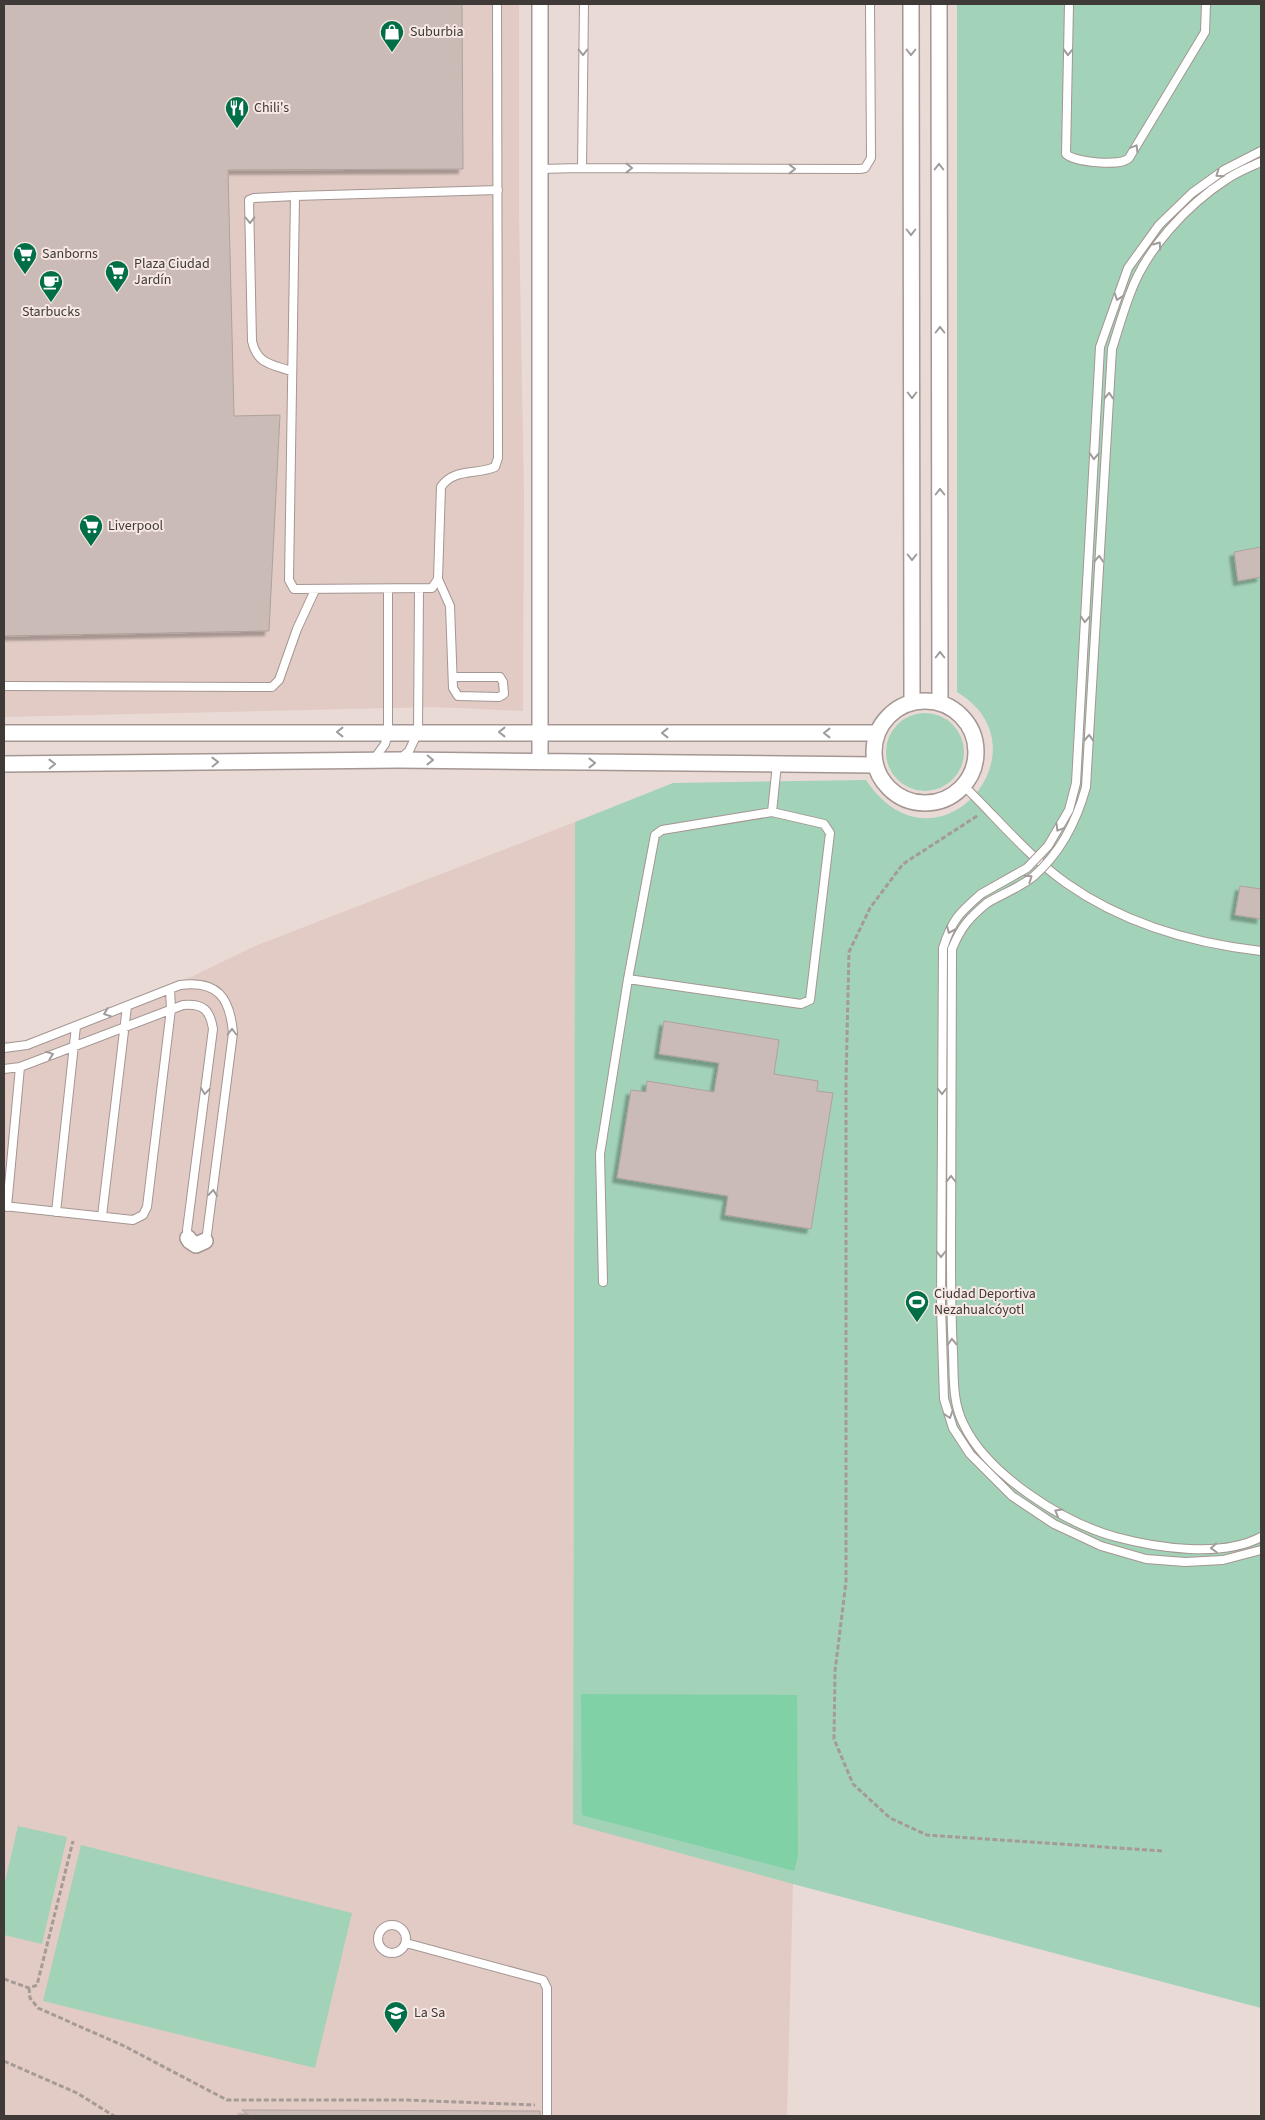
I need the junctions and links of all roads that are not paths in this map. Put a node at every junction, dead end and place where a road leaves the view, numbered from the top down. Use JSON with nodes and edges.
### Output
{"nodes":[{"id":1,"x":497,"y":4,"type":"edge"},
{"id":2,"x":540,"y":4,"type":"edge"},
{"id":3,"x":584,"y":4,"type":"edge"},
{"id":4,"x":870,"y":4,"type":"edge"},
{"id":5,"x":911,"y":4,"type":"edge"},
{"id":6,"x":939,"y":4,"type":"edge"},
{"id":7,"x":1069,"y":4,"type":"edge"},
{"id":8,"x":1206,"y":4,"type":"edge"},
{"id":9,"x":1261,"y":151,"type":"edge"},
{"id":10,"x":1261,"y":162,"type":"edge"},
{"id":11,"x":582,"y":168,"type":"junction"},
{"id":12,"x":539,"y":169,"type":"junction"},
{"id":13,"x":498,"y":190,"type":"junction"},
{"id":14,"x":295,"y":196,"type":"junction"},
{"id":15,"x":291,"y":371,"type":"junction"},
{"id":16,"x":438,"y":579,"type":"junction"},
{"id":17,"x":419,"y":589,"type":"junction"},
{"id":18,"x":315,"y":590,"type":"junction"},
{"id":19,"x":388,"y":590,"type":"junction"},
{"id":20,"x":453,"y":676,"type":"junction"},
{"id":21,"x":4,"y":686,"type":"edge"},
{"id":22,"x":912,"y":702,"type":"junction"},
{"id":23,"x":940,"y":703,"type":"junction"},
{"id":24,"x":388,"y":732,"type":"junction"},
{"id":25,"x":418,"y":732,"type":"junction"},
{"id":26,"x":4,"y":733,"type":"edge"},
{"id":27,"x":540,"y":733,"type":"junction"},
{"id":28,"x":876,"y":734,"type":"junction"},
{"id":29,"x":373,"y":760,"type":"junction"},
{"id":30,"x":399,"y":760,"type":"junction"},
{"id":31,"x":540,"y":762,"type":"junction"},
{"id":32,"x":4,"y":764,"type":"edge"},
{"id":33,"x":777,"y":764,"type":"junction"},
{"id":34,"x":874,"y":765,"type":"junction"},
{"id":35,"x":964,"y":786,"type":"junction"},
{"id":36,"x":772,"y":812,"type":"junction"},
{"id":37,"x":1261,"y":951,"type":"edge"},
{"id":38,"x":628,"y":979,"type":"junction"},
{"id":39,"x":170,"y":989,"type":"junction"},
{"id":40,"x":127,"y":1006,"type":"junction"},
{"id":41,"x":171,"y":1010,"type":"junction"},
{"id":42,"x":76,"y":1026,"type":"junction"},
{"id":43,"x":125,"y":1027,"type":"junction"},
{"id":44,"x":75,"y":1046,"type":"junction"},
{"id":45,"x":4,"y":1048,"type":"edge"},
{"id":46,"x":20,"y":1067,"type":"junction"},
{"id":47,"x":4,"y":1069,"type":"edge"},
{"id":48,"x":5,"y":1206,"type":"edge"},
{"id":49,"x":56,"y":1212,"type":"junction"},
{"id":50,"x":102,"y":1216,"type":"junction"},
{"id":51,"x":188,"y":1238,"type":"joint"},
{"id":52,"x":205,"y":1241,"type":"joint"},
{"id":53,"x":603,"y":1282,"type":"dead end"},
{"id":54,"x":1261,"y":1537,"type":"edge"},
{"id":55,"x":1261,"y":1550,"type":"edge"},
{"id":56,"x":406,"y":1943,"type":"dead end"},
{"id":57,"x":547,"y":2116,"type":"edge"}],
"edges":[{"from":1,"to":13,"type":"lane"},
{"from":2,"to":12,"type":"street"},
{"from":3,"to":11,"type":"lane","one_way":true},
{"from":11,"to":4,"type":"lane","one_way":true},
{"from":5,"to":22,"type":"street","one_way":true},
{"from":23,"to":6,"type":"street","one_way":true},
{"from":7,"to":8,"type":"lane","one_way":true},
{"from":9,"to":55,"type":"lane","one_way":true,"bridge":true},
{"from":54,"to":10,"type":"lane","one_way":true,"bridge":true},
{"from":11,"to":12,"type":"lane"},
{"from":12,"to":27,"type":"street"},
{"from":13,"to":14,"type":"lane"},
{"from":13,"to":16,"type":"lane"},
{"from":14,"to":15,"type":"lane"},
{"from":14,"to":15,"type":"lane","one_way":true},
{"from":15,"to":18,"type":"lane"},
{"from":16,"to":17,"type":"lane"},
{"from":16,"to":20,"type":"lane"},
{"from":17,"to":19,"type":"lane"},
{"from":17,"to":25,"type":"lane"},
{"from":18,"to":19,"type":"lane"},
{"from":18,"to":21,"type":"lane"},
{"from":19,"to":24,"type":"lane"},
{"from":20,"to":20,"type":"lane"},
{"from":22,"to":23,"type":"street"},
{"from":22,"to":28,"type":"street"},
{"from":23,"to":35,"type":"street"},
{"from":24,"to":25,"type":"street"},
{"from":24,"to":26,"type":"street","one_way":true},
{"from":24,"to":29,"type":"lane"},
{"from":27,"to":25,"type":"street","one_way":true},
{"from":25,"to":30,"type":"lane"},
{"from":28,"to":27,"type":"street","one_way":true},
{"from":27,"to":31,"type":"street"},
{"from":28,"to":34,"type":"street"},
{"from":29,"to":30,"type":"street"},
{"from":32,"to":29,"type":"street","one_way":true},
{"from":30,"to":31,"type":"street","one_way":true},
{"from":31,"to":33,"type":"street","one_way":true},
{"from":33,"to":34,"type":"street"},
{"from":33,"to":36,"type":"lane"},
{"from":34,"to":35,"type":"street"},
{"from":35,"to":37,"type":"lane"},
{"from":36,"to":38,"type":"lane"},
{"from":36,"to":38,"type":"lane"},
{"from":38,"to":53,"type":"lane"},
{"from":39,"to":40,"type":"lane"},
{"from":39,"to":41,"type":"lane"},
{"from":52,"to":39,"type":"lane","one_way":true},
{"from":40,"to":42,"type":"lane","one_way":true},
{"from":40,"to":43,"type":"lane"},
{"from":41,"to":43,"type":"lane"},
{"from":41,"to":50,"type":"lane"},
{"from":41,"to":51,"type":"lane","one_way":true},
{"from":42,"to":44,"type":"lane"},
{"from":42,"to":45,"type":"lane"},
{"from":43,"to":44,"type":"lane"},
{"from":43,"to":50,"type":"lane"},
{"from":46,"to":44,"type":"lane","one_way":true},
{"from":44,"to":49,"type":"lane"},
{"from":46,"to":47,"type":"lane"},
{"from":46,"to":48,"type":"lane"},
{"from":48,"to":49,"type":"lane"},
{"from":49,"to":50,"type":"lane"},
{"from":51,"to":52,"type":"street"},
{"from":56,"to":57,"type":"lane"}]}
